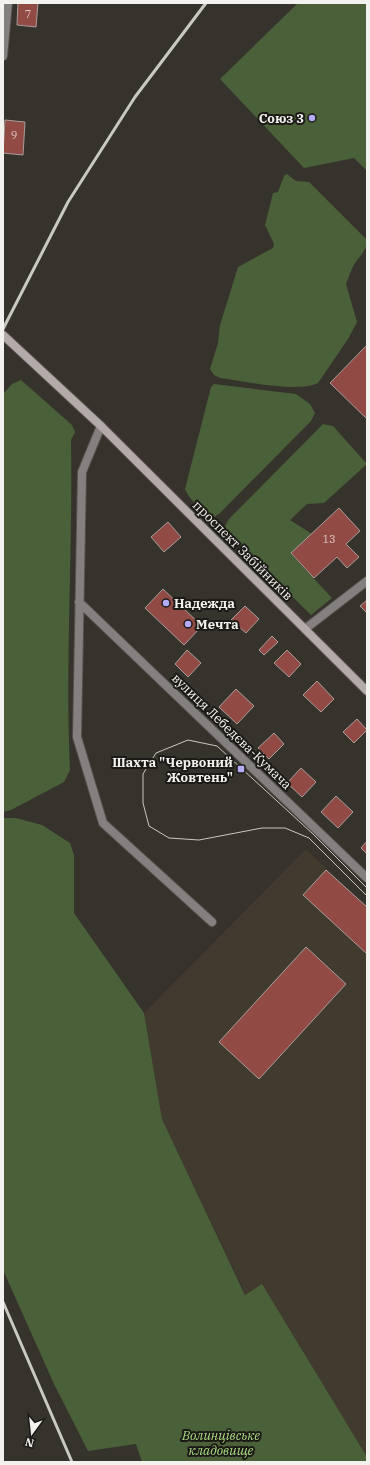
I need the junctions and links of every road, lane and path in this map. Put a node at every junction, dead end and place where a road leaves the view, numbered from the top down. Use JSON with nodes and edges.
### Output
{"nodes":[{"id":1,"x":8,"y":3,"type":"edge"},
{"id":2,"x":3,"y":56,"type":"edge"},
{"id":3,"x":3,"y":335,"type":"edge"},
{"id":4,"x":101,"y":426,"type":"junction"},
{"id":5,"x":367,"y":581,"type":"edge"},
{"id":6,"x":80,"y":602,"type":"junction"},
{"id":7,"x":305,"y":629,"type":"junction"},
{"id":8,"x":367,"y":691,"type":"edge"},
{"id":9,"x":367,"y":878,"type":"edge"},
{"id":10,"x":212,"y":922,"type":"dead end"}],
"edges":[{"from":1,"to":2,"type":"street"},
{"from":3,"to":4,"type":"main road","name":"проспект Забійників"},
{"from":4,"to":6,"type":"street"},
{"from":4,"to":7,"type":"main road","name":"проспект Забійників"},
{"from":5,"to":7,"type":"street"},
{"from":6,"to":9,"type":"street","name":"вулиця Лебедєва-Кумача"},
{"from":6,"to":10,"type":"street"},
{"from":7,"to":8,"type":"main road","name":"проспект Забійників"}]}
